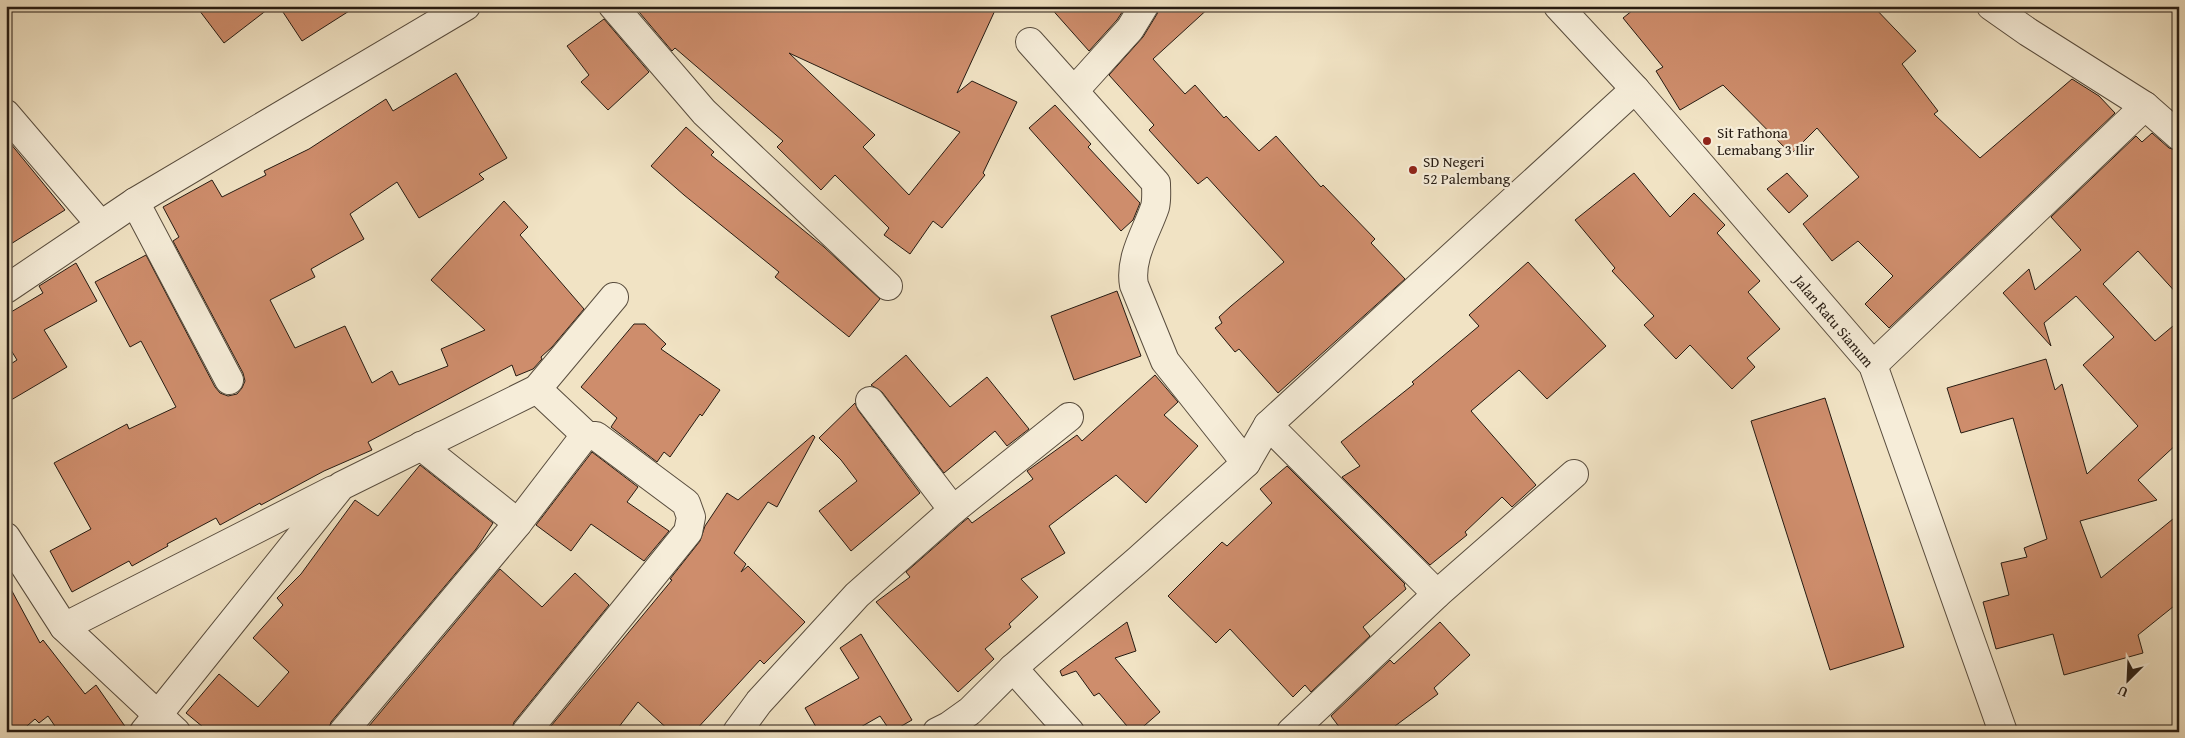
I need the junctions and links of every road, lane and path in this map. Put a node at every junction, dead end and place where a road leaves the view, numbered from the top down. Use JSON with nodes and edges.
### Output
{"nodes":[{"id":1,"x":466,"y":6,"type":"edge"},
{"id":2,"x":613,"y":6,"type":"edge"},
{"id":3,"x":1144,"y":6,"type":"edge"},
{"id":4,"x":1558,"y":6,"type":"edge"},
{"id":5,"x":1991,"y":6,"type":"edge"},
{"id":6,"x":1030,"y":42,"type":"dead end"},
{"id":7,"x":1636,"y":89,"type":"junction"},
{"id":8,"x":1074,"y":91,"type":"junction"},
{"id":9,"x":2145,"y":106,"type":"junction"},
{"id":10,"x":6,"y":114,"type":"edge"},
{"id":11,"x":2179,"y":136,"type":"edge"},
{"id":12,"x":135,"y":202,"type":"junction"},
{"id":13,"x":100,"y":224,"type":"junction"},
{"id":14,"x":888,"y":286,"type":"dead end"},
{"id":15,"x":6,"y":289,"type":"edge"},
{"id":16,"x":614,"y":298,"type":"dead end"},
{"id":17,"x":1873,"y":365,"type":"junction"},
{"id":18,"x":229,"y":380,"type":"dead end"},
{"id":19,"x":537,"y":389,"type":"junction"},
{"id":20,"x":870,"y":401,"type":"dead end"},
{"id":21,"x":1069,"y":417,"type":"dead end"},
{"id":22,"x":1268,"y":425,"type":"junction"},
{"id":23,"x":587,"y":436,"type":"junction"},
{"id":24,"x":420,"y":446,"type":"junction"},
{"id":25,"x":1246,"y":463,"type":"junction"},
{"id":26,"x":1574,"y":474,"type":"dead end"},
{"id":27,"x":341,"y":486,"type":"junction"},
{"id":28,"x":953,"y":510,"type":"junction"},
{"id":29,"x":518,"y":523,"type":"junction"},
{"id":30,"x":6,"y":537,"type":"edge"},
{"id":31,"x":1437,"y":594,"type":"junction"},
{"id":32,"x":64,"y":627,"type":"junction"},
{"id":33,"x":1013,"y":668,"type":"junction"},
{"id":34,"x":159,"y":727,"type":"edge"},
{"id":35,"x":343,"y":732,"type":"edge"},
{"id":36,"x":526,"y":732,"type":"edge"},
{"id":37,"x":737,"y":732,"type":"edge"},
{"id":38,"x":937,"y":732,"type":"edge"},
{"id":39,"x":1070,"y":732,"type":"edge"},
{"id":40,"x":1291,"y":732,"type":"edge"},
{"id":41,"x":2003,"y":732,"type":"edge"}],
"edges":[{"from":1,"to":12,"type":"street"},
{"from":2,"to":14,"type":"street"},
{"from":3,"to":8,"type":"street"},
{"from":4,"to":7,"type":"street","name":"Jalan Ratu Sianum"},
{"from":5,"to":9,"type":"street"},
{"from":6,"to":8,"type":"street"},
{"from":7,"to":17,"type":"street","name":"Jalan Ratu Sianum"},
{"from":7,"to":22,"type":"street"},
{"from":8,"to":25,"type":"street"},
{"from":9,"to":11,"type":"street"},
{"from":9,"to":17,"type":"street"},
{"from":10,"to":13,"type":"street"},
{"from":12,"to":13,"type":"street"},
{"from":12,"to":18,"type":"street"},
{"from":13,"to":15,"type":"street"},
{"from":16,"to":19,"type":"street"},
{"from":17,"to":41,"type":"street","name":"Jalan Ratu Sianum"},
{"from":19,"to":23,"type":"street"},
{"from":19,"to":24,"type":"street"},
{"from":20,"to":28,"type":"street"},
{"from":21,"to":28,"type":"street"},
{"from":22,"to":25,"type":"street"},
{"from":22,"to":31,"type":"street"},
{"from":23,"to":29,"type":"street"},
{"from":23,"to":36,"type":"street"},
{"from":24,"to":27,"type":"street"},
{"from":24,"to":29,"type":"street"},
{"from":25,"to":33,"type":"street"},
{"from":26,"to":31,"type":"street"},
{"from":27,"to":32,"type":"street"},
{"from":27,"to":34,"type":"street"},
{"from":28,"to":37,"type":"street"},
{"from":29,"to":35,"type":"street"},
{"from":30,"to":32,"type":"street"},
{"from":31,"to":40,"type":"street"},
{"from":32,"to":34,"type":"street"},
{"from":33,"to":38,"type":"street"},
{"from":33,"to":39,"type":"street"}]}
